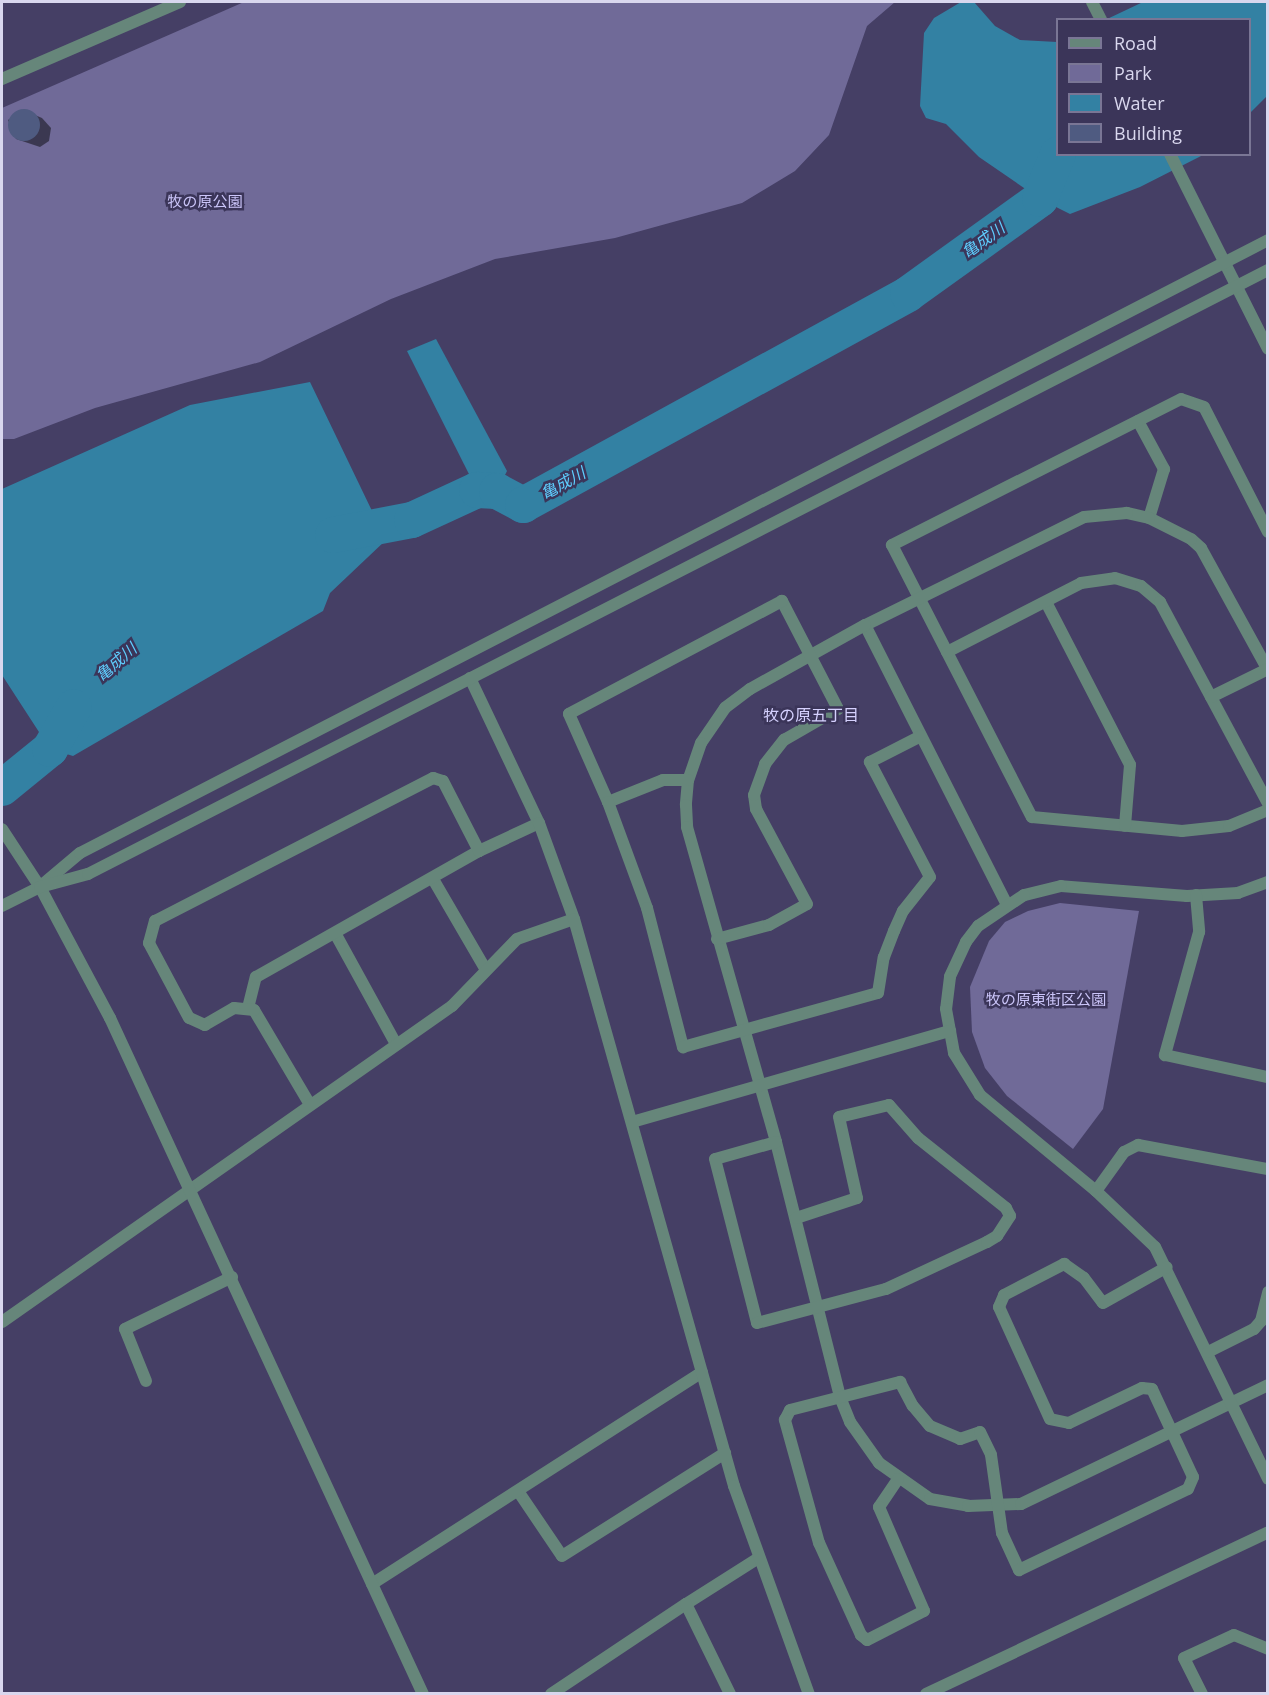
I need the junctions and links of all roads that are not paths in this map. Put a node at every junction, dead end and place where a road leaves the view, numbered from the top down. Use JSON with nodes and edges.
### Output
{"nodes":[{"id":1,"x":180,"y":2,"type":"edge"},
{"id":2,"x":1092,"y":2,"type":"edge"},
{"id":3,"x":1100,"y":18,"type":"edge"},
{"id":4,"x":2,"y":79,"type":"edge"},
{"id":5,"x":1171,"y":156,"type":"edge"},
{"id":6,"x":1268,"y":240,"type":"edge"},
{"id":7,"x":1225,"y":263,"type":"junction"},
{"id":8,"x":1268,"y":270,"type":"edge"},
{"id":9,"x":1237,"y":287,"type":"junction"},
{"id":10,"x":1268,"y":349,"type":"edge"},
{"id":11,"x":1138,"y":421,"type":"junction"},
{"id":12,"x":1149,"y":518,"type":"junction"},
{"id":13,"x":1268,"y":532,"type":"edge"},
{"id":14,"x":919,"y":598,"type":"junction"},
{"id":15,"x":1046,"y":602,"type":"junction"},
{"id":16,"x":865,"y":625,"type":"junction"},
{"id":17,"x":947,"y":651,"type":"junction"},
{"id":18,"x":808,"y":655,"type":"junction"},
{"id":19,"x":1267,"y":669,"type":"edge"},
{"id":20,"x":470,"y":678,"type":"junction"},
{"id":21,"x":1211,"y":697,"type":"junction"},
{"id":22,"x":921,"y":736,"type":"junction"},
{"id":23,"x":688,"y":780,"type":"junction"},
{"id":24,"x":608,"y":802,"type":"junction"},
{"id":25,"x":1268,"y":803,"type":"edge"},
{"id":26,"x":1268,"y":810,"type":"edge"},
{"id":27,"x":539,"y":823,"type":"junction"},
{"id":28,"x":1125,"y":826,"type":"junction"},
{"id":29,"x":3,"y":832,"type":"edge"},
{"id":30,"x":479,"y":851,"type":"junction"},
{"id":31,"x":433,"y":879,"type":"junction"},
{"id":32,"x":1268,"y":882,"type":"edge"},
{"id":33,"x":40,"y":887,"type":"junction"},
{"id":34,"x":1196,"y":895,"type":"junction"},
{"id":35,"x":1007,"y":904,"type":"junction"},
{"id":36,"x":2,"y":906,"type":"edge"},
{"id":37,"x":574,"y":919,"type":"junction"},
{"id":38,"x":335,"y":933,"type":"junction"},
{"id":39,"x":717,"y":939,"type":"junction"},
{"id":40,"x":486,"y":970,"type":"junction"},
{"id":41,"x":248,"y":1008,"type":"junction"},
{"id":42,"x":745,"y":1030,"type":"junction"},
{"id":43,"x":950,"y":1031,"type":"junction"},
{"id":44,"x":396,"y":1044,"type":"junction"},
{"id":45,"x":1268,"y":1077,"type":"edge"},
{"id":46,"x":760,"y":1083,"type":"junction"},
{"id":47,"x":309,"y":1103,"type":"junction"},
{"id":48,"x":632,"y":1122,"type":"junction"},
{"id":49,"x":776,"y":1142,"type":"junction"},
{"id":50,"x":1268,"y":1169,"type":"edge"},
{"id":51,"x":192,"y":1189,"type":"junction"},
{"id":52,"x":1096,"y":1191,"type":"junction"},
{"id":53,"x":796,"y":1218,"type":"junction"},
{"id":54,"x":1167,"y":1267,"type":"junction"},
{"id":55,"x":232,"y":1277,"type":"junction"},
{"id":56,"x":1268,"y":1292,"type":"edge"},
{"id":57,"x":818,"y":1308,"type":"junction"},
{"id":58,"x":2,"y":1322,"type":"edge"},
{"id":59,"x":1208,"y":1352,"type":"junction"},
{"id":60,"x":702,"y":1372,"type":"junction"},
{"id":61,"x":146,"y":1381,"type":"dead end"},
{"id":62,"x":1268,"y":1385,"type":"edge"},
{"id":63,"x":840,"y":1397,"type":"junction"},
{"id":64,"x":1233,"y":1404,"type":"junction"},
{"id":65,"x":1173,"y":1433,"type":"junction"},
{"id":66,"x":725,"y":1454,"type":"junction"},
{"id":67,"x":898,"y":1479,"type":"junction"},
{"id":68,"x":1268,"y":1479,"type":"edge"},
{"id":69,"x":518,"y":1491,"type":"junction"},
{"id":70,"x":999,"y":1505,"type":"junction"},
{"id":71,"x":1268,"y":1532,"type":"edge"},
{"id":72,"x":757,"y":1558,"type":"junction"},
{"id":73,"x":372,"y":1584,"type":"junction"},
{"id":74,"x":686,"y":1604,"type":"junction"},
{"id":75,"x":1268,"y":1649,"type":"edge"},
{"id":76,"x":423,"y":1694,"type":"edge"},
{"id":77,"x":551,"y":1694,"type":"edge"},
{"id":78,"x":730,"y":1694,"type":"edge"},
{"id":79,"x":809,"y":1694,"type":"edge"},
{"id":80,"x":926,"y":1694,"type":"edge"},
{"id":81,"x":1202,"y":1694,"type":"edge"}],
"edges":[{"from":1,"to":4,"type":"street"},
{"from":2,"to":3,"type":"street"},
{"from":5,"to":7,"type":"street"},
{"from":6,"to":7,"type":"street"},
{"from":7,"to":9,"type":"street"},
{"from":7,"to":33,"type":"street"},
{"from":8,"to":9,"type":"street"},
{"from":9,"to":10,"type":"street"},
{"from":9,"to":20,"type":"street"},
{"from":11,"to":12,"type":"street"},
{"from":11,"to":13,"type":"street"},
{"from":11,"to":14,"type":"street"},
{"from":12,"to":14,"type":"street"},
{"from":12,"to":19,"type":"street"},
{"from":14,"to":16,"type":"street"},
{"from":14,"to":17,"type":"street"},
{"from":15,"to":17,"type":"street"},
{"from":15,"to":21,"type":"street"},
{"from":15,"to":28,"type":"street"},
{"from":16,"to":18,"type":"street"},
{"from":16,"to":22,"type":"street"},
{"from":17,"to":28,"type":"street"},
{"from":18,"to":23,"type":"street"},
{"from":18,"to":24,"type":"street"},
{"from":18,"to":39,"type":"street"},
{"from":19,"to":21,"type":"street"},
{"from":20,"to":27,"type":"street"},
{"from":20,"to":33,"type":"street"},
{"from":21,"to":25,"type":"street"},
{"from":22,"to":35,"type":"street"},
{"from":22,"to":42,"type":"street"},
{"from":23,"to":24,"type":"street"},
{"from":23,"to":39,"type":"street"},
{"from":24,"to":42,"type":"street"},
{"from":26,"to":28,"type":"street"},
{"from":27,"to":30,"type":"street"},
{"from":27,"to":37,"type":"street"},
{"from":29,"to":33,"type":"street"},
{"from":30,"to":31,"type":"street"},
{"from":30,"to":41,"type":"street"},
{"from":31,"to":38,"type":"street"},
{"from":31,"to":40,"type":"street"},
{"from":32,"to":34,"type":"street"},
{"from":33,"to":36,"type":"street"},
{"from":33,"to":51,"type":"street"},
{"from":34,"to":35,"type":"street"},
{"from":34,"to":45,"type":"street"},
{"from":35,"to":43,"type":"street"},
{"from":37,"to":40,"type":"street"},
{"from":37,"to":48,"type":"street"},
{"from":38,"to":41,"type":"street"},
{"from":38,"to":44,"type":"street"},
{"from":39,"to":42,"type":"street"},
{"from":40,"to":44,"type":"street"},
{"from":41,"to":47,"type":"street"},
{"from":42,"to":46,"type":"street"},
{"from":43,"to":46,"type":"street"},
{"from":43,"to":52,"type":"street"},
{"from":44,"to":47,"type":"street"},
{"from":46,"to":48,"type":"street"},
{"from":46,"to":49,"type":"street"},
{"from":47,"to":51,"type":"street"},
{"from":48,"to":60,"type":"street"},
{"from":49,"to":53,"type":"street"},
{"from":49,"to":57,"type":"street"},
{"from":50,"to":52,"type":"street"},
{"from":51,"to":55,"type":"street"},
{"from":51,"to":58,"type":"street"},
{"from":52,"to":54,"type":"street"},
{"from":53,"to":57,"type":"street"},
{"from":53,"to":57,"type":"street"},
{"from":54,"to":59,"type":"street"},
{"from":54,"to":65,"type":"street"},
{"from":55,"to":61,"type":"street"},
{"from":55,"to":73,"type":"street"},
{"from":56,"to":59,"type":"street"},
{"from":57,"to":63,"type":"street"},
{"from":59,"to":64,"type":"street"},
{"from":60,"to":66,"type":"street"},
{"from":60,"to":69,"type":"street"},
{"from":62,"to":64,"type":"street"},
{"from":63,"to":67,"type":"street"},
{"from":63,"to":67,"type":"street"},
{"from":63,"to":70,"type":"street"},
{"from":64,"to":65,"type":"street"},
{"from":64,"to":68,"type":"street"},
{"from":65,"to":70,"type":"street"},
{"from":65,"to":70,"type":"street"},
{"from":66,"to":69,"type":"street"},
{"from":66,"to":72,"type":"street"},
{"from":67,"to":70,"type":"street"},
{"from":69,"to":73,"type":"street"},
{"from":71,"to":80,"type":"street"},
{"from":72,"to":74,"type":"street"},
{"from":72,"to":79,"type":"street"},
{"from":73,"to":76,"type":"street"},
{"from":74,"to":77,"type":"street"},
{"from":74,"to":78,"type":"street"},
{"from":75,"to":81,"type":"street"}]}
